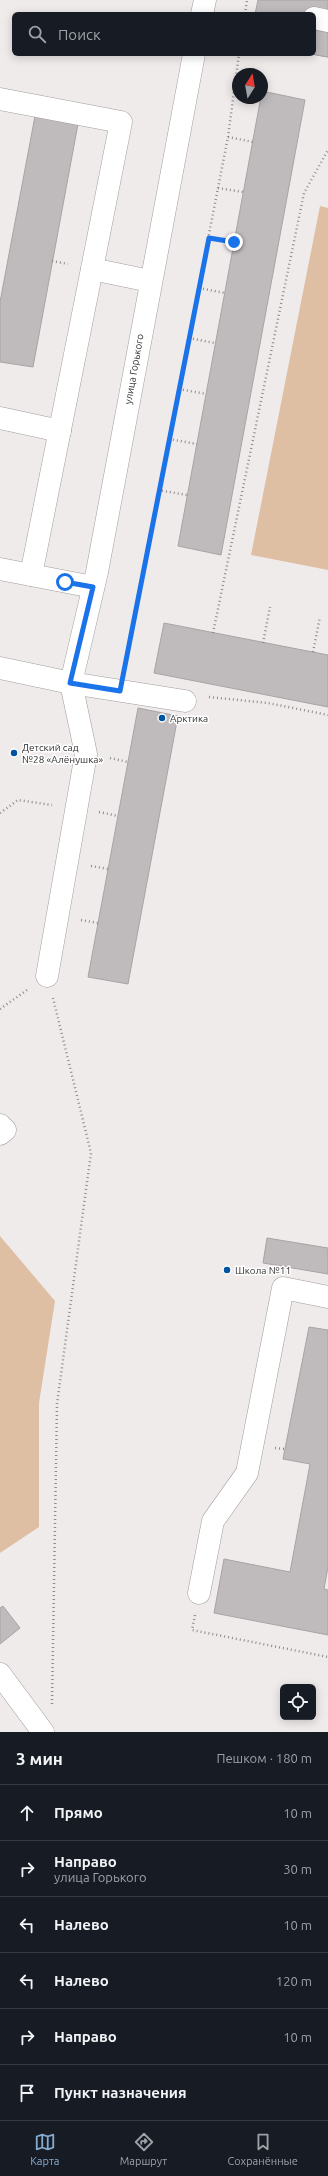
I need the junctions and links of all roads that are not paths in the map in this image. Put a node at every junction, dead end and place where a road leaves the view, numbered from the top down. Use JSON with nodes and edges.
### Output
{"nodes":[{"id":1,"x":205,"y":0,"type":"edge"},
{"id":2,"x":202,"y":12,"type":"edge"},
{"id":3,"x":316,"y":18,"type":"edge"},
{"id":4,"x":328,"y":21,"type":"edge"},
{"id":5,"x":194,"y":56,"type":"edge"},
{"id":6,"x":0,"y":99,"type":"edge"},
{"id":7,"x":92,"y":269,"type":"junction"},
{"id":8,"x":150,"y":281,"type":"junction"},
{"id":9,"x":0,"y":418,"type":"edge"},
{"id":10,"x":60,"y":431,"type":"junction"},
{"id":11,"x":0,"y":569,"type":"edge"},
{"id":12,"x":31,"y":575,"type":"junction"},
{"id":13,"x":93,"y":587,"type":"junction"},
{"id":14,"x":0,"y":668,"type":"edge"},
{"id":15,"x":70,"y":683,"type":"junction"},
{"id":16,"x":185,"y":701,"type":"road end"},
{"id":17,"x":47,"y":976,"type":"road end"},
{"id":18,"x":0,"y":1125,"type":"edge"},
{"id":19,"x":0,"y":1134,"type":"edge"},
{"id":20,"x":328,"y":1297,"type":"edge"},
{"id":21,"x":199,"y":1593,"type":"road end"},
{"id":22,"x":0,"y":1674,"type":"edge"},
{"id":23,"x":42,"y":1732,"type":"edge"}],
"edges":[{"from":1,"to":2,"type":"street"},
{"from":3,"to":4,"type":"street"},
{"from":5,"to":8,"type":"street","name":"улица Горького"},
{"from":6,"to":7,"type":"street"},
{"from":7,"to":8,"type":"street"},
{"from":7,"to":10,"type":"street"},
{"from":8,"to":13,"type":"street","name":"улица Горького"},
{"from":9,"to":10,"type":"street"},
{"from":10,"to":12,"type":"street"},
{"from":11,"to":12,"type":"street"},
{"from":12,"to":13,"type":"street"},
{"from":13,"to":15,"type":"street","name":"улица Горького"},
{"from":14,"to":15,"type":"street"},
{"from":15,"to":16,"type":"street"},
{"from":15,"to":17,"type":"street"},
{"from":18,"to":19,"type":"street"},
{"from":20,"to":21,"type":"street"},
{"from":22,"to":23,"type":"street"}]}
